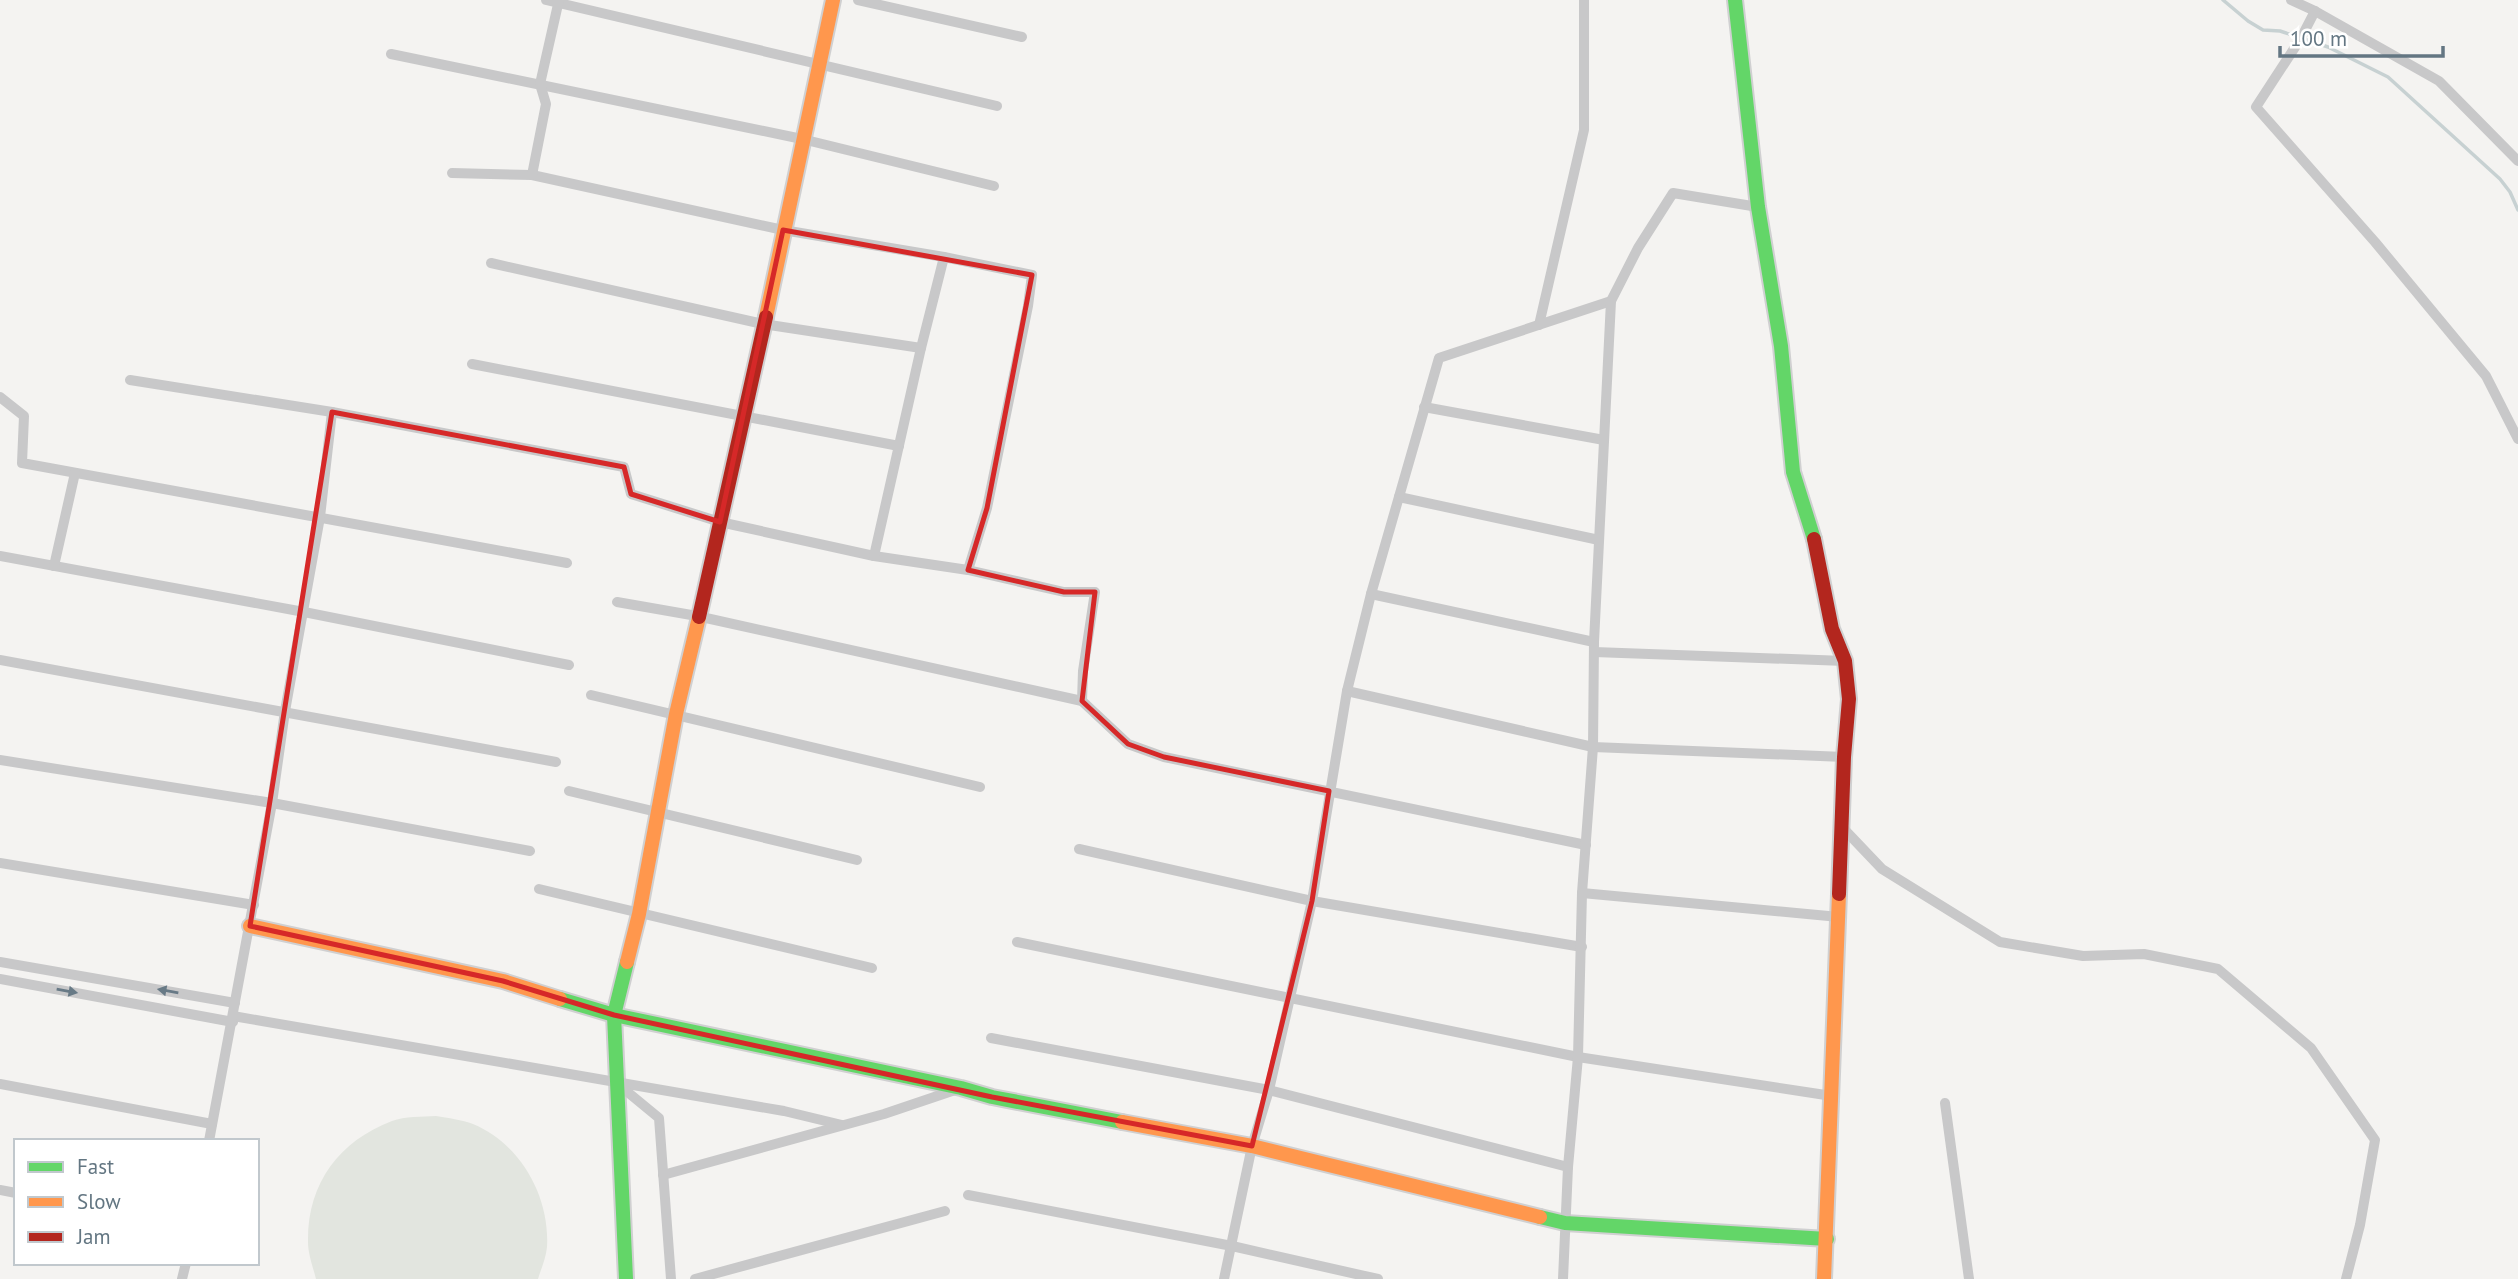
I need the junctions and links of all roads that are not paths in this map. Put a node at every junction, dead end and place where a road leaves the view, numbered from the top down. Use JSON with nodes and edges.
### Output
{"nodes":[{"id":1,"x":546,"y":0,"type":"edge"},
{"id":2,"x":832,"y":0,"type":"edge"},
{"id":3,"x":858,"y":0,"type":"edge"},
{"id":4,"x":1584,"y":0,"type":"edge"},
{"id":5,"x":1734,"y":0,"type":"edge"},
{"id":6,"x":2291,"y":0,"type":"edge"},
{"id":7,"x":559,"y":1,"type":"edge"},
{"id":8,"x":2315,"y":11,"type":"junction"},
{"id":9,"x":1022,"y":37,"type":"dead end"},
{"id":10,"x":391,"y":54,"type":"dead end"},
{"id":11,"x":819,"y":64,"type":"junction"},
{"id":12,"x":540,"y":84,"type":"junction"},
{"id":13,"x":997,"y":106,"type":"dead end"},
{"id":14,"x":802,"y":139,"type":"junction"},
{"id":15,"x":2518,"y":161,"type":"edge"},
{"id":16,"x":452,"y":173,"type":"dead end"},
{"id":17,"x":532,"y":175,"type":"junction"},
{"id":18,"x":995,"y":186,"type":"dead end"},
{"id":19,"x":1758,"y":207,"type":"junction"},
{"id":20,"x":783,"y":230,"type":"junction"},
{"id":21,"x":944,"y":257,"type":"junction"},
{"id":22,"x":491,"y":263,"type":"dead end"},
{"id":23,"x":1611,"y":301,"type":"junction"},
{"id":24,"x":762,"y":324,"type":"junction"},
{"id":25,"x":1539,"y":325,"type":"junction"},
{"id":26,"x":920,"y":348,"type":"junction"},
{"id":27,"x":472,"y":364,"type":"dead end"},
{"id":28,"x":130,"y":380,"type":"dead end"},
{"id":29,"x":0,"y":397,"type":"edge"},
{"id":30,"x":1424,"y":407,"type":"junction"},
{"id":31,"x":332,"y":412,"type":"junction"},
{"id":32,"x":745,"y":416,"type":"junction"},
{"id":33,"x":2518,"y":439,"type":"edge"},
{"id":34,"x":1604,"y":440,"type":"junction"},
{"id":35,"x":899,"y":446,"type":"junction"},
{"id":36,"x":75,"y":473,"type":"junction"},
{"id":37,"x":1399,"y":497,"type":"junction"},
{"id":38,"x":320,"y":517,"type":"junction"},
{"id":39,"x":720,"y":522,"type":"junction"},
{"id":40,"x":1599,"y":540,"type":"junction"},
{"id":41,"x":0,"y":556,"type":"edge"},
{"id":42,"x":874,"y":556,"type":"junction"},
{"id":43,"x":567,"y":563,"type":"dead end"},
{"id":44,"x":54,"y":566,"type":"junction"},
{"id":45,"x":968,"y":570,"type":"junction"},
{"id":46,"x":1371,"y":594,"type":"junction"},
{"id":47,"x":617,"y":601,"type":"dead end"},
{"id":48,"x":304,"y":612,"type":"junction"},
{"id":49,"x":697,"y":616,"type":"junction"},
{"id":50,"x":1594,"y":647,"type":"junction"},
{"id":51,"x":0,"y":660,"type":"edge"},
{"id":52,"x":1845,"y":661,"type":"junction"},
{"id":53,"x":569,"y":666,"type":"dead end"},
{"id":54,"x":1347,"y":691,"type":"junction"},
{"id":55,"x":591,"y":695,"type":"dead end"},
{"id":56,"x":1082,"y":701,"type":"junction"},
{"id":57,"x":285,"y":711,"type":"junction"},
{"id":58,"x":676,"y":714,"type":"junction"},
{"id":59,"x":1593,"y":747,"type":"junction"},
{"id":60,"x":1844,"y":757,"type":"junction"},
{"id":61,"x":0,"y":760,"type":"edge"},
{"id":62,"x":556,"y":762,"type":"dead end"},
{"id":63,"x":980,"y":787,"type":"dead end"},
{"id":64,"x":569,"y":791,"type":"dead end"},
{"id":65,"x":1329,"y":791,"type":"junction"},
{"id":66,"x":272,"y":803,"type":"junction"},
{"id":67,"x":657,"y":812,"type":"junction"},
{"id":68,"x":1842,"y":827,"type":"junction"},
{"id":69,"x":1586,"y":845,"type":"junction"},
{"id":70,"x":1079,"y":849,"type":"dead end"},
{"id":71,"x":530,"y":851,"type":"dead end"},
{"id":72,"x":857,"y":860,"type":"dead end"},
{"id":73,"x":0,"y":863,"type":"edge"},
{"id":74,"x":539,"y":889,"type":"dead end"},
{"id":75,"x":1582,"y":892,"type":"junction"},
{"id":76,"x":1312,"y":901,"type":"junction"},
{"id":77,"x":254,"y":905,"type":"junction"},
{"id":78,"x":639,"y":914,"type":"junction"},
{"id":79,"x":1839,"y":917,"type":"junction"},
{"id":80,"x":250,"y":926,"type":"junction"},
{"id":81,"x":1017,"y":942,"type":"dead end"},
{"id":82,"x":1582,"y":947,"type":"junction"},
{"id":83,"x":0,"y":962,"type":"edge"},
{"id":84,"x":872,"y":968,"type":"dead end"},
{"id":85,"x":0,"y":979,"type":"edge"},
{"id":86,"x":1289,"y":1000,"type":"junction"},
{"id":87,"x":235,"y":1003,"type":"junction"},
{"id":88,"x":614,"y":1015,"type":"junction"},
{"id":89,"x":233,"y":1019,"type":"junction"},
{"id":90,"x":991,"y":1038,"type":"dead end"},
{"id":91,"x":1578,"y":1057,"type":"junction"},
{"id":92,"x":0,"y":1084,"type":"edge"},
{"id":93,"x":618,"y":1084,"type":"junction"},
{"id":94,"x":961,"y":1088,"type":"junction"},
{"id":95,"x":1269,"y":1090,"type":"junction"},
{"id":96,"x":1832,"y":1096,"type":"junction"},
{"id":97,"x":1945,"y":1102,"type":"dead end"},
{"id":98,"x":212,"y":1124,"type":"junction"},
{"id":99,"x":842,"y":1125,"type":"junction"},
{"id":100,"x":209,"y":1139,"type":"edge"},
{"id":101,"x":1252,"y":1146,"type":"junction"},
{"id":102,"x":1568,"y":1167,"type":"junction"},
{"id":103,"x":663,"y":1175,"type":"junction"},
{"id":104,"x":968,"y":1195,"type":"dead end"},
{"id":105,"x":945,"y":1211,"type":"dead end"},
{"id":106,"x":1566,"y":1223,"type":"junction"},
{"id":107,"x":1827,"y":1239,"type":"junction"},
{"id":108,"x":1232,"y":1246,"type":"junction"},
{"id":109,"x":626,"y":1279,"type":"edge"},
{"id":110,"x":671,"y":1279,"type":"edge"},
{"id":111,"x":695,"y":1279,"type":"edge"},
{"id":112,"x":1224,"y":1279,"type":"edge"},
{"id":113,"x":1378,"y":1279,"type":"edge"},
{"id":114,"x":1563,"y":1279,"type":"edge"},
{"id":115,"x":1824,"y":1279,"type":"edge"},
{"id":116,"x":1969,"y":1279,"type":"edge"},
{"id":117,"x":2346,"y":1279,"type":"edge"}],
"edges":[{"from":1,"to":7,"type":"street"},
{"from":2,"to":11,"type":"street"},
{"from":3,"to":9,"type":"street"},
{"from":4,"to":25,"type":"street"},
{"from":5,"to":19,"type":"street"},
{"from":6,"to":8,"type":"street"},
{"from":7,"to":11,"type":"street"},
{"from":7,"to":12,"type":"street"},
{"from":8,"to":15,"type":"street"},
{"from":8,"to":33,"type":"street"},
{"from":10,"to":12,"type":"street"},
{"from":11,"to":13,"type":"street"},
{"from":11,"to":14,"type":"street"},
{"from":12,"to":14,"type":"street"},
{"from":12,"to":17,"type":"street"},
{"from":14,"to":18,"type":"street"},
{"from":14,"to":20,"type":"street"},
{"from":16,"to":17,"type":"street"},
{"from":17,"to":20,"type":"street"},
{"from":19,"to":23,"type":"street"},
{"from":19,"to":52,"type":"street"},
{"from":20,"to":21,"type":"street"},
{"from":20,"to":24,"type":"street"},
{"from":21,"to":26,"type":"street"},
{"from":21,"to":45,"type":"street"},
{"from":22,"to":24,"type":"street"},
{"from":23,"to":25,"type":"street"},
{"from":23,"to":34,"type":"street"},
{"from":24,"to":26,"type":"street"},
{"from":24,"to":32,"type":"street"},
{"from":25,"to":30,"type":"street"},
{"from":26,"to":35,"type":"street"},
{"from":27,"to":32,"type":"street"},
{"from":28,"to":31,"type":"street"},
{"from":29,"to":36,"type":"street"},
{"from":30,"to":34,"type":"street"},
{"from":30,"to":37,"type":"street"},
{"from":31,"to":38,"type":"street"},
{"from":31,"to":39,"type":"street"},
{"from":32,"to":35,"type":"street"},
{"from":32,"to":39,"type":"street"},
{"from":34,"to":40,"type":"street"},
{"from":35,"to":42,"type":"street"},
{"from":36,"to":38,"type":"street"},
{"from":36,"to":44,"type":"street"},
{"from":37,"to":40,"type":"street"},
{"from":37,"to":46,"type":"street"},
{"from":38,"to":43,"type":"street"},
{"from":38,"to":48,"type":"street"},
{"from":39,"to":42,"type":"street"},
{"from":39,"to":49,"type":"street"},
{"from":40,"to":50,"type":"street"},
{"from":41,"to":44,"type":"street"},
{"from":42,"to":45,"type":"street"},
{"from":44,"to":48,"type":"street"},
{"from":45,"to":56,"type":"street"},
{"from":46,"to":50,"type":"street"},
{"from":46,"to":54,"type":"street"},
{"from":47,"to":49,"type":"street"},
{"from":48,"to":53,"type":"street"},
{"from":48,"to":57,"type":"street"},
{"from":49,"to":56,"type":"street"},
{"from":49,"to":58,"type":"street"},
{"from":50,"to":52,"type":"street"},
{"from":50,"to":59,"type":"street"},
{"from":51,"to":57,"type":"street"},
{"from":52,"to":60,"type":"street"},
{"from":54,"to":59,"type":"street"},
{"from":54,"to":65,"type":"street"},
{"from":55,"to":58,"type":"street"},
{"from":56,"to":65,"type":"street"},
{"from":57,"to":62,"type":"street"},
{"from":57,"to":66,"type":"street"},
{"from":58,"to":63,"type":"street"},
{"from":58,"to":67,"type":"street"},
{"from":59,"to":60,"type":"street"},
{"from":59,"to":69,"type":"street"},
{"from":60,"to":68,"type":"street"},
{"from":61,"to":66,"type":"street"},
{"from":64,"to":67,"type":"street"},
{"from":65,"to":69,"type":"street"},
{"from":65,"to":76,"type":"street"},
{"from":66,"to":71,"type":"street"},
{"from":66,"to":77,"type":"street"},
{"from":67,"to":72,"type":"street"},
{"from":67,"to":78,"type":"street"},
{"from":68,"to":79,"type":"street"},
{"from":68,"to":117,"type":"street"},
{"from":69,"to":75,"type":"street"},
{"from":70,"to":76,"type":"street"},
{"from":73,"to":77,"type":"street"},
{"from":74,"to":78,"type":"street"},
{"from":75,"to":79,"type":"street"},
{"from":75,"to":82,"type":"street"},
{"from":76,"to":82,"type":"street"},
{"from":76,"to":86,"type":"street"},
{"from":77,"to":80,"type":"street"},
{"from":78,"to":84,"type":"street"},
{"from":78,"to":88,"type":"street"},
{"from":79,"to":96,"type":"street"},
{"from":80,"to":87,"type":"street"},
{"from":80,"to":88,"type":"street"},
{"from":81,"to":86,"type":"street"},
{"from":82,"to":91,"type":"street"},
{"from":87,"to":83,"type":"street","one_way":true},
{"from":85,"to":89,"type":"street","one_way":true},
{"from":86,"to":91,"type":"street"},
{"from":86,"to":95,"type":"street"},
{"from":87,"to":89,"type":"street"},
{"from":88,"to":93,"type":"street"},
{"from":88,"to":94,"type":"street"},
{"from":89,"to":93,"type":"street"},
{"from":89,"to":98,"type":"street"},
{"from":90,"to":95,"type":"street"},
{"from":91,"to":96,"type":"street"},
{"from":91,"to":102,"type":"street"},
{"from":92,"to":98,"type":"street"},
{"from":93,"to":99,"type":"street"},
{"from":93,"to":103,"type":"street"},
{"from":93,"to":109,"type":"street"},
{"from":94,"to":99,"type":"street"},
{"from":94,"to":101,"type":"street"},
{"from":95,"to":101,"type":"street"},
{"from":95,"to":102,"type":"street"},
{"from":96,"to":107,"type":"street"},
{"from":97,"to":116,"type":"street"},
{"from":98,"to":100,"type":"street"},
{"from":99,"to":103,"type":"street"},
{"from":101,"to":106,"type":"street"},
{"from":101,"to":108,"type":"street"},
{"from":102,"to":106,"type":"street"},
{"from":103,"to":110,"type":"street"},
{"from":104,"to":108,"type":"street"},
{"from":105,"to":111,"type":"street"},
{"from":106,"to":107,"type":"street"},
{"from":106,"to":114,"type":"street"},
{"from":107,"to":115,"type":"street"},
{"from":108,"to":112,"type":"street"},
{"from":108,"to":113,"type":"street"}]}
